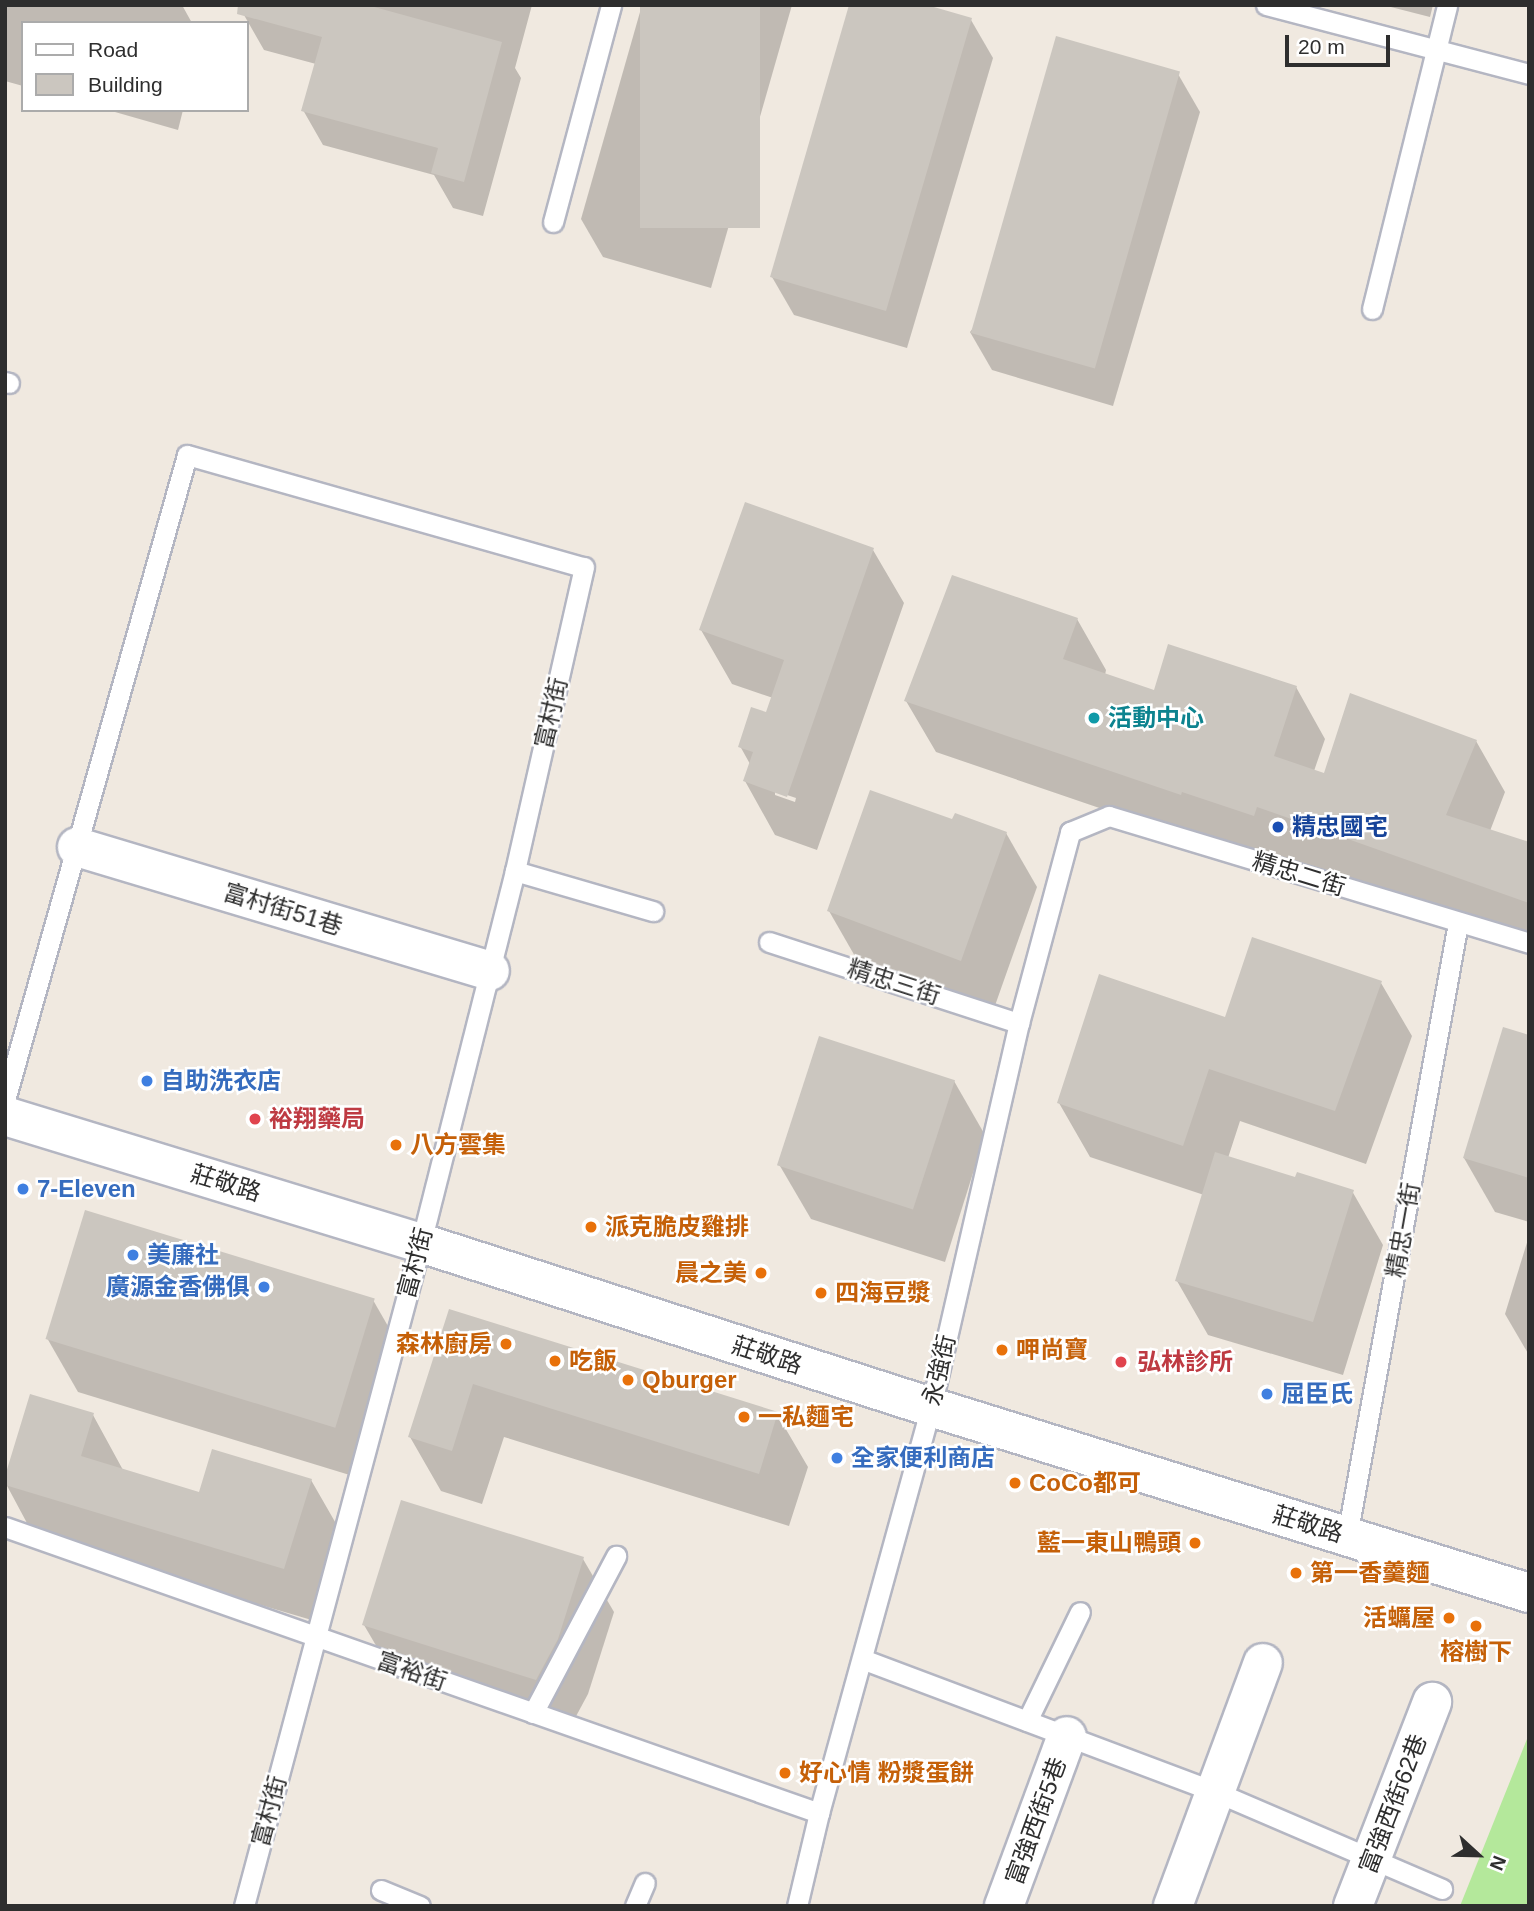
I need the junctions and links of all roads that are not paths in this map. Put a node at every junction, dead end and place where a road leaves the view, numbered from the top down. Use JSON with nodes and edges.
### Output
{"nodes":[{"id":1,"x":611,"y":5,"type":"edge"},
{"id":2,"x":1266,"y":5,"type":"edge"},
{"id":3,"x":1447,"y":5,"type":"edge"},
{"id":4,"x":1437,"y":48,"type":"junction"},
{"id":5,"x":1529,"y":74,"type":"edge"},
{"id":6,"x":553,"y":222,"type":"dead end"},
{"id":7,"x":1372,"y":309,"type":"dead end"},
{"id":8,"x":1070,"y":832,"type":"joint"},
{"id":9,"x":77,"y":847,"type":"junction"},
{"id":10,"x":515,"y":872,"type":"junction"},
{"id":11,"x":653,"y":911,"type":"dead end"},
{"id":12,"x":1458,"y":923,"type":"junction"},
{"id":13,"x":769,"y":942,"type":"dead end"},
{"id":14,"x":1529,"y":943,"type":"edge"},
{"id":15,"x":489,"y":971,"type":"junction"},
{"id":16,"x":1019,"y":1023,"type":"junction"},
{"id":17,"x":5,"y":1100,"type":"edge"},
{"id":18,"x":5,"y":1115,"type":"edge"},
{"id":19,"x":421,"y":1243,"type":"junction"},
{"id":20,"x":931,"y":1407,"type":"junction"},
{"id":21,"x":5,"y":1527,"type":"edge"},
{"id":22,"x":1347,"y":1536,"type":"junction"},
{"id":23,"x":616,"y":1556,"type":"dead end"},
{"id":24,"x":1529,"y":1593,"type":"edge"},
{"id":25,"x":1080,"y":1612,"type":"dead end"},
{"id":26,"x":316,"y":1638,"type":"junction"},
{"id":27,"x":862,"y":1659,"type":"junction"},
{"id":28,"x":1263,"y":1664,"type":"dead end"},
{"id":29,"x":1432,"y":1702,"type":"dead end"},
{"id":30,"x":533,"y":1713,"type":"junction"},
{"id":31,"x":1027,"y":1721,"type":"junction"},
{"id":32,"x":1068,"y":1736,"type":"junction"},
{"id":33,"x":1216,"y":1792,"type":"junction"},
{"id":34,"x":819,"y":1813,"type":"junction"},
{"id":35,"x":1372,"y":1858,"type":"junction"},
{"id":36,"x":645,"y":1883,"type":"dead end"},
{"id":37,"x":1442,"y":1889,"type":"dead end"},
{"id":38,"x":381,"y":1891,"type":"dead end"},
{"id":39,"x":244,"y":1906,"type":"edge"},
{"id":40,"x":420,"y":1906,"type":"edge"},
{"id":41,"x":635,"y":1906,"type":"edge"},
{"id":42,"x":797,"y":1906,"type":"edge"},
{"id":43,"x":1004,"y":1906,"type":"edge"},
{"id":44,"x":1173,"y":1906,"type":"edge"},
{"id":45,"x":1353,"y":1906,"type":"edge"}],
"edges":[{"from":1,"to":6,"type":"lane"},
{"from":2,"to":4,"type":"lane"},
{"from":3,"to":4,"type":"lane"},
{"from":4,"to":5,"type":"lane"},
{"from":4,"to":7,"type":"lane"},
{"from":8,"to":12,"type":"lane","name":"精忠二街"},
{"from":8,"to":16,"type":"lane","name":"永強街"},
{"from":9,"to":10,"type":"lane","name":"富村街"},
{"from":9,"to":15,"type":"street","name":"富村街51巷"},
{"from":9,"to":17,"type":"lane","name":"富村街"},
{"from":10,"to":11,"type":"lane"},
{"from":10,"to":15,"type":"lane","name":"富村街"},
{"from":12,"to":14,"type":"lane","name":"精忠二街"},
{"from":12,"to":22,"type":"lane","name":"精忠一街"},
{"from":13,"to":16,"type":"lane","name":"精忠三街"},
{"from":15,"to":19,"type":"lane","name":"富村街"},
{"from":16,"to":20,"type":"lane","name":"永強街"},
{"from":18,"to":19,"type":"street","name":"莊敬路"},
{"from":19,"to":20,"type":"street","name":"莊敬路"},
{"from":19,"to":26,"type":"lane","name":"富村街"},
{"from":20,"to":22,"type":"street","name":"莊敬路"},
{"from":20,"to":27,"type":"lane","name":"永強街"},
{"from":21,"to":26,"type":"lane","name":"富裕街"},
{"from":22,"to":24,"type":"street","name":"莊敬路"},
{"from":23,"to":30,"type":"lane"},
{"from":25,"to":31,"type":"lane"},
{"from":26,"to":30,"type":"lane","name":"富裕街"},
{"from":26,"to":39,"type":"lane","name":"富村街"},
{"from":27,"to":31,"type":"lane"},
{"from":27,"to":34,"type":"lane","name":"永強街"},
{"from":28,"to":33,"type":"street"},
{"from":29,"to":35,"type":"street","name":"富強西街62巷"},
{"from":30,"to":34,"type":"lane","name":"富裕街"},
{"from":31,"to":32,"type":"lane"},
{"from":32,"to":33,"type":"lane"},
{"from":32,"to":43,"type":"street","name":"富強西街5巷"},
{"from":33,"to":35,"type":"lane"},
{"from":33,"to":44,"type":"street"},
{"from":34,"to":42,"type":"lane","name":"永強街"},
{"from":35,"to":37,"type":"lane"},
{"from":35,"to":45,"type":"street","name":"富強西街62巷"},
{"from":36,"to":41,"type":"lane"},
{"from":38,"to":40,"type":"lane"}]}
